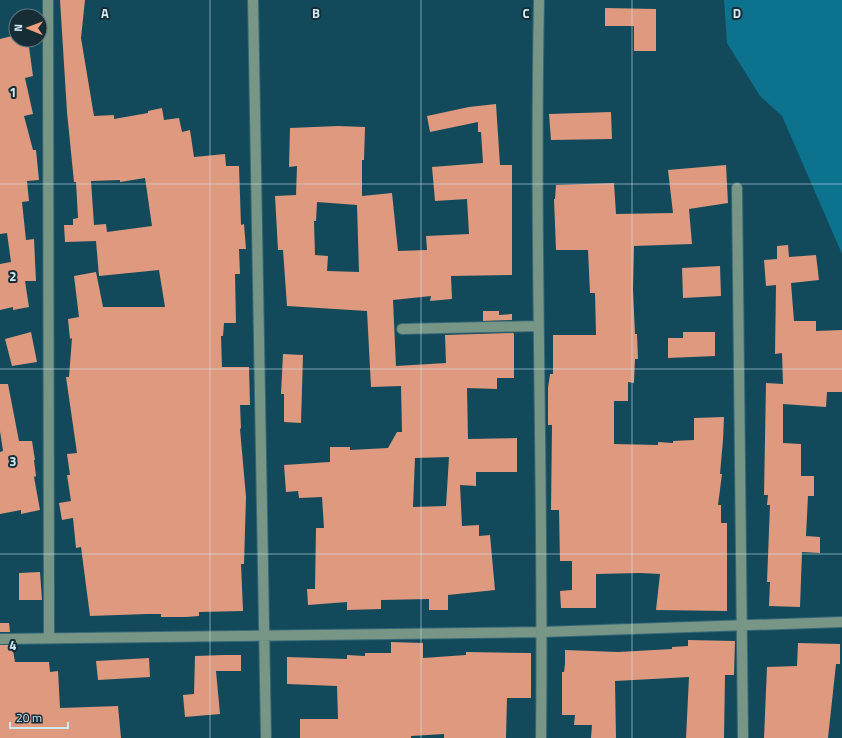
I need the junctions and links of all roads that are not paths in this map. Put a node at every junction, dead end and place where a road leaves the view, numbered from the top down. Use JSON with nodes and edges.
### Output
{"nodes":[{"id":1,"x":48,"y":0,"type":"edge"},
{"id":2,"x":253,"y":0,"type":"edge"},
{"id":3,"x":539,"y":0,"type":"edge"},
{"id":4,"x":737,"y":188,"type":"dead end"},
{"id":5,"x":538,"y":326,"type":"junction"},
{"id":6,"x":402,"y":329,"type":"dead end"},
{"id":7,"x":842,"y":622,"type":"edge"},
{"id":8,"x":741,"y":625,"type":"junction"},
{"id":9,"x":542,"y":632,"type":"junction"},
{"id":10,"x":265,"y":634,"type":"junction"},
{"id":11,"x":49,"y":638,"type":"junction"},
{"id":12,"x":0,"y":639,"type":"edge"},
{"id":13,"x":266,"y":738,"type":"edge"},
{"id":14,"x":541,"y":738,"type":"edge"},
{"id":15,"x":742,"y":738,"type":"edge"}],
"edges":[{"from":1,"to":11,"type":"street"},
{"from":2,"to":10,"type":"street"},
{"from":3,"to":5,"type":"street"},
{"from":4,"to":8,"type":"street"},
{"from":5,"to":6,"type":"street"},
{"from":5,"to":9,"type":"street"},
{"from":7,"to":8,"type":"street"},
{"from":8,"to":9,"type":"street"},
{"from":8,"to":15,"type":"street"},
{"from":9,"to":10,"type":"street"},
{"from":9,"to":14,"type":"street"},
{"from":10,"to":11,"type":"street"},
{"from":10,"to":13,"type":"street"},
{"from":11,"to":12,"type":"street"}]}
